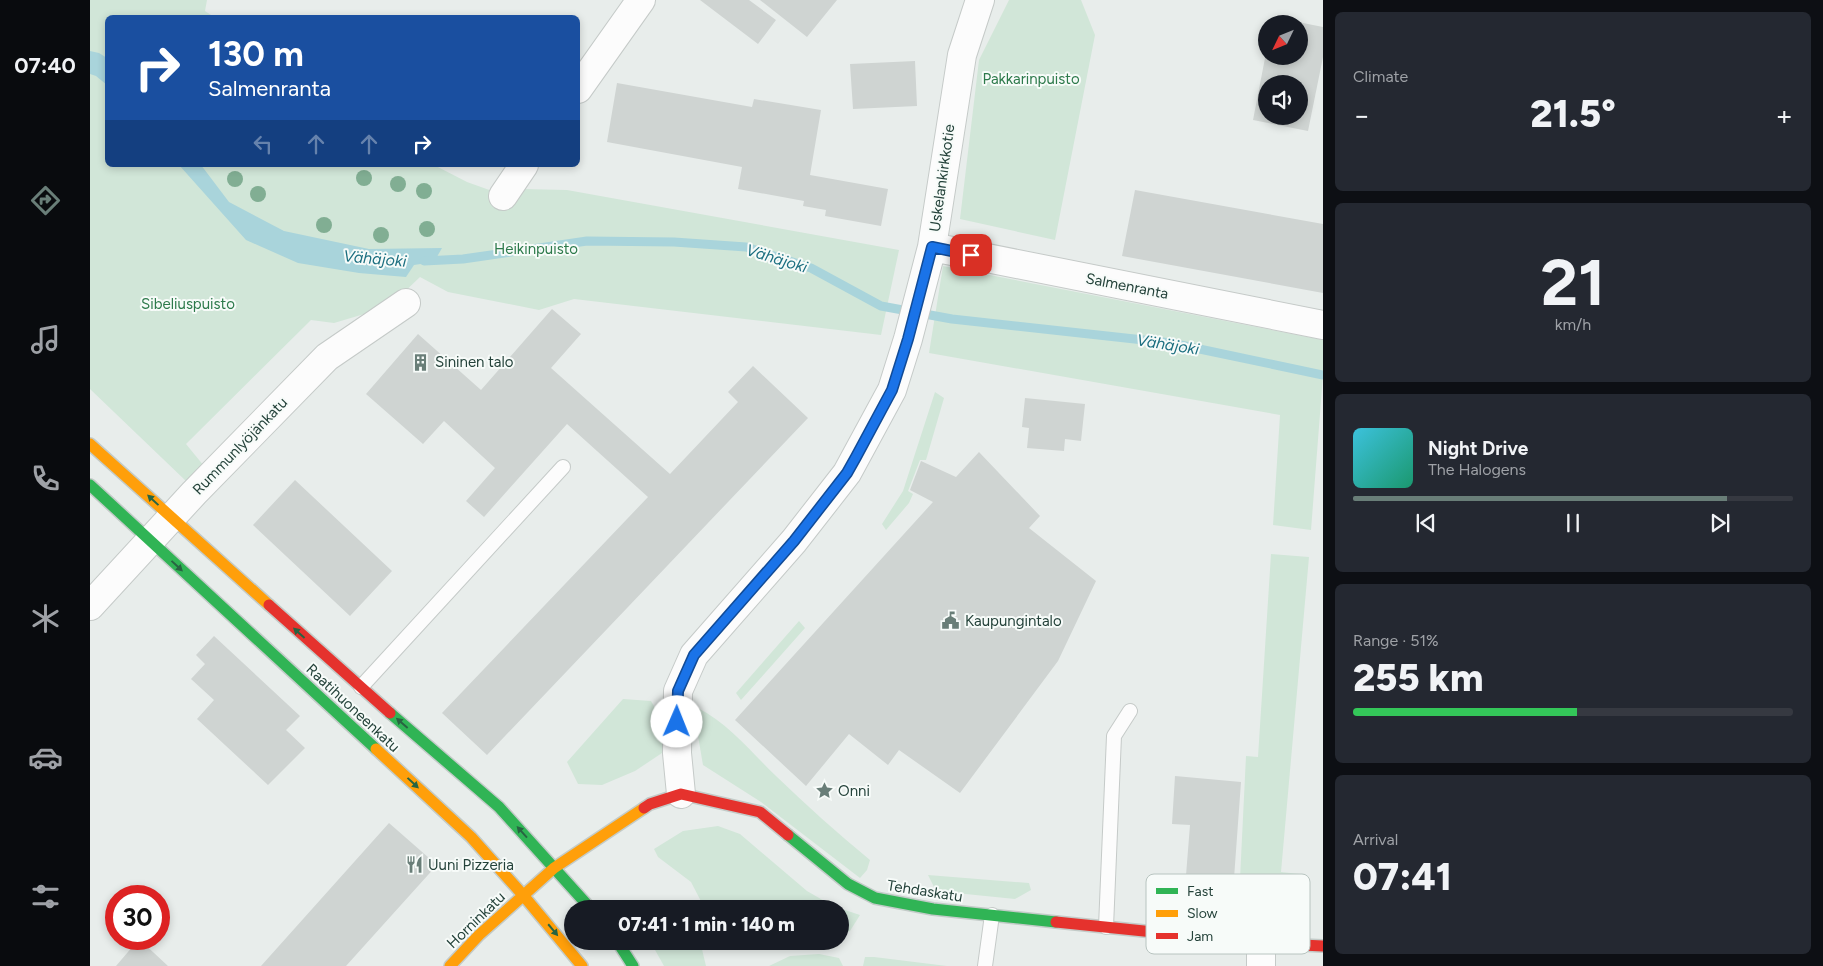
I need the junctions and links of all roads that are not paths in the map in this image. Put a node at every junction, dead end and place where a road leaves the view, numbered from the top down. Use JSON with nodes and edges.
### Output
{"nodes":[{"id":1,"x":641,"y":0,"type":"edge"},
{"id":2,"x":980,"y":0,"type":"edge"},
{"id":3,"x":580,"y":86,"type":"edge"},
{"id":4,"x":523,"y":167,"type":"edge"},
{"id":5,"x":502,"y":196,"type":"dead end"},
{"id":6,"x":932,"y":247,"type":"junction"},
{"id":7,"x":406,"y":303,"type":"dead end"},
{"id":8,"x":1323,"y":325,"type":"edge"},
{"id":9,"x":90,"y":444,"type":"edge"},
{"id":10,"x":563,"y":467,"type":"dead end"},
{"id":11,"x":90,"y":486,"type":"edge"},
{"id":12,"x":172,"y":517,"type":"junction"},
{"id":13,"x":150,"y":541,"type":"junction"},
{"id":14,"x":90,"y":606,"type":"edge"},
{"id":15,"x":361,"y":687,"type":"junction"},
{"id":16,"x":1130,"y":711,"type":"dead end"},
{"id":17,"x":681,"y":794,"type":"junction"},
{"id":18,"x":554,"y":868,"type":"junction"},
{"id":19,"x":523,"y":896,"type":"junction"},
{"id":20,"x":583,"y":900,"type":"edge"},
{"id":21,"x":992,"y":915,"type":"junction"},
{"id":22,"x":1106,"y":927,"type":"junction"},
{"id":23,"x":1146,"y":934,"type":"edge"},
{"id":24,"x":1323,"y":946,"type":"edge"},
{"id":25,"x":1310,"y":948,"type":"edge"},
{"id":26,"x":623,"y":950,"type":"edge"},
{"id":27,"x":450,"y":966,"type":"edge"},
{"id":28,"x":582,"y":966,"type":"edge"},
{"id":29,"x":633,"y":966,"type":"edge"},
{"id":30,"x":985,"y":966,"type":"edge"}],
"edges":[{"from":1,"to":3,"type":"street"},
{"from":2,"to":6,"type":"street","name":"Uskelankirkkotie"},
{"from":4,"to":5,"type":"street"},
{"from":6,"to":8,"type":"street","name":"Salmenranta"},
{"from":6,"to":17,"type":"street","name":"Uskelankirkkotie"},
{"from":7,"to":12,"type":"street","name":"Rummunlyöjänkatu"},
{"from":12,"to":9,"type":"main road","name":"Raatihuoneenkatu","one_way":true},
{"from":10,"to":15,"type":"lane"},
{"from":11,"to":13,"type":"main road","name":"Raatihuoneenkatu"},
{"from":12,"to":13,"type":"street","name":"Rummunlyöjänkatu"},
{"from":15,"to":12,"type":"main road","name":"Raatihuoneenkatu","one_way":true},
{"from":13,"to":14,"type":"street","name":"Rummunlyöjänkatu"},
{"from":13,"to":19,"type":"main road","name":"Raatihuoneenkatu","one_way":true},
{"from":18,"to":15,"type":"main road","name":"Raatihuoneenkatu","one_way":true},
{"from":16,"to":22,"type":"lane"},
{"from":17,"to":18,"type":"main road"},
{"from":17,"to":21,"type":"main road","name":"Tehdaskatu"},
{"from":18,"to":19,"type":"main road"},
{"from":18,"to":20,"type":"main road","name":"Raatihuoneenkatu"},
{"from":19,"to":27,"type":"main road","name":"Horninkatu"},
{"from":19,"to":28,"type":"main road","name":"Raatihuoneenkatu","one_way":true},
{"from":21,"to":22,"type":"main road","name":"Tehdaskatu"},
{"from":21,"to":30,"type":"lane"},
{"from":22,"to":23,"type":"main road","name":"Tehdaskatu"},
{"from":24,"to":25,"type":"main road","name":"Tehdaskatu"},
{"from":26,"to":29,"type":"main road"}]}
